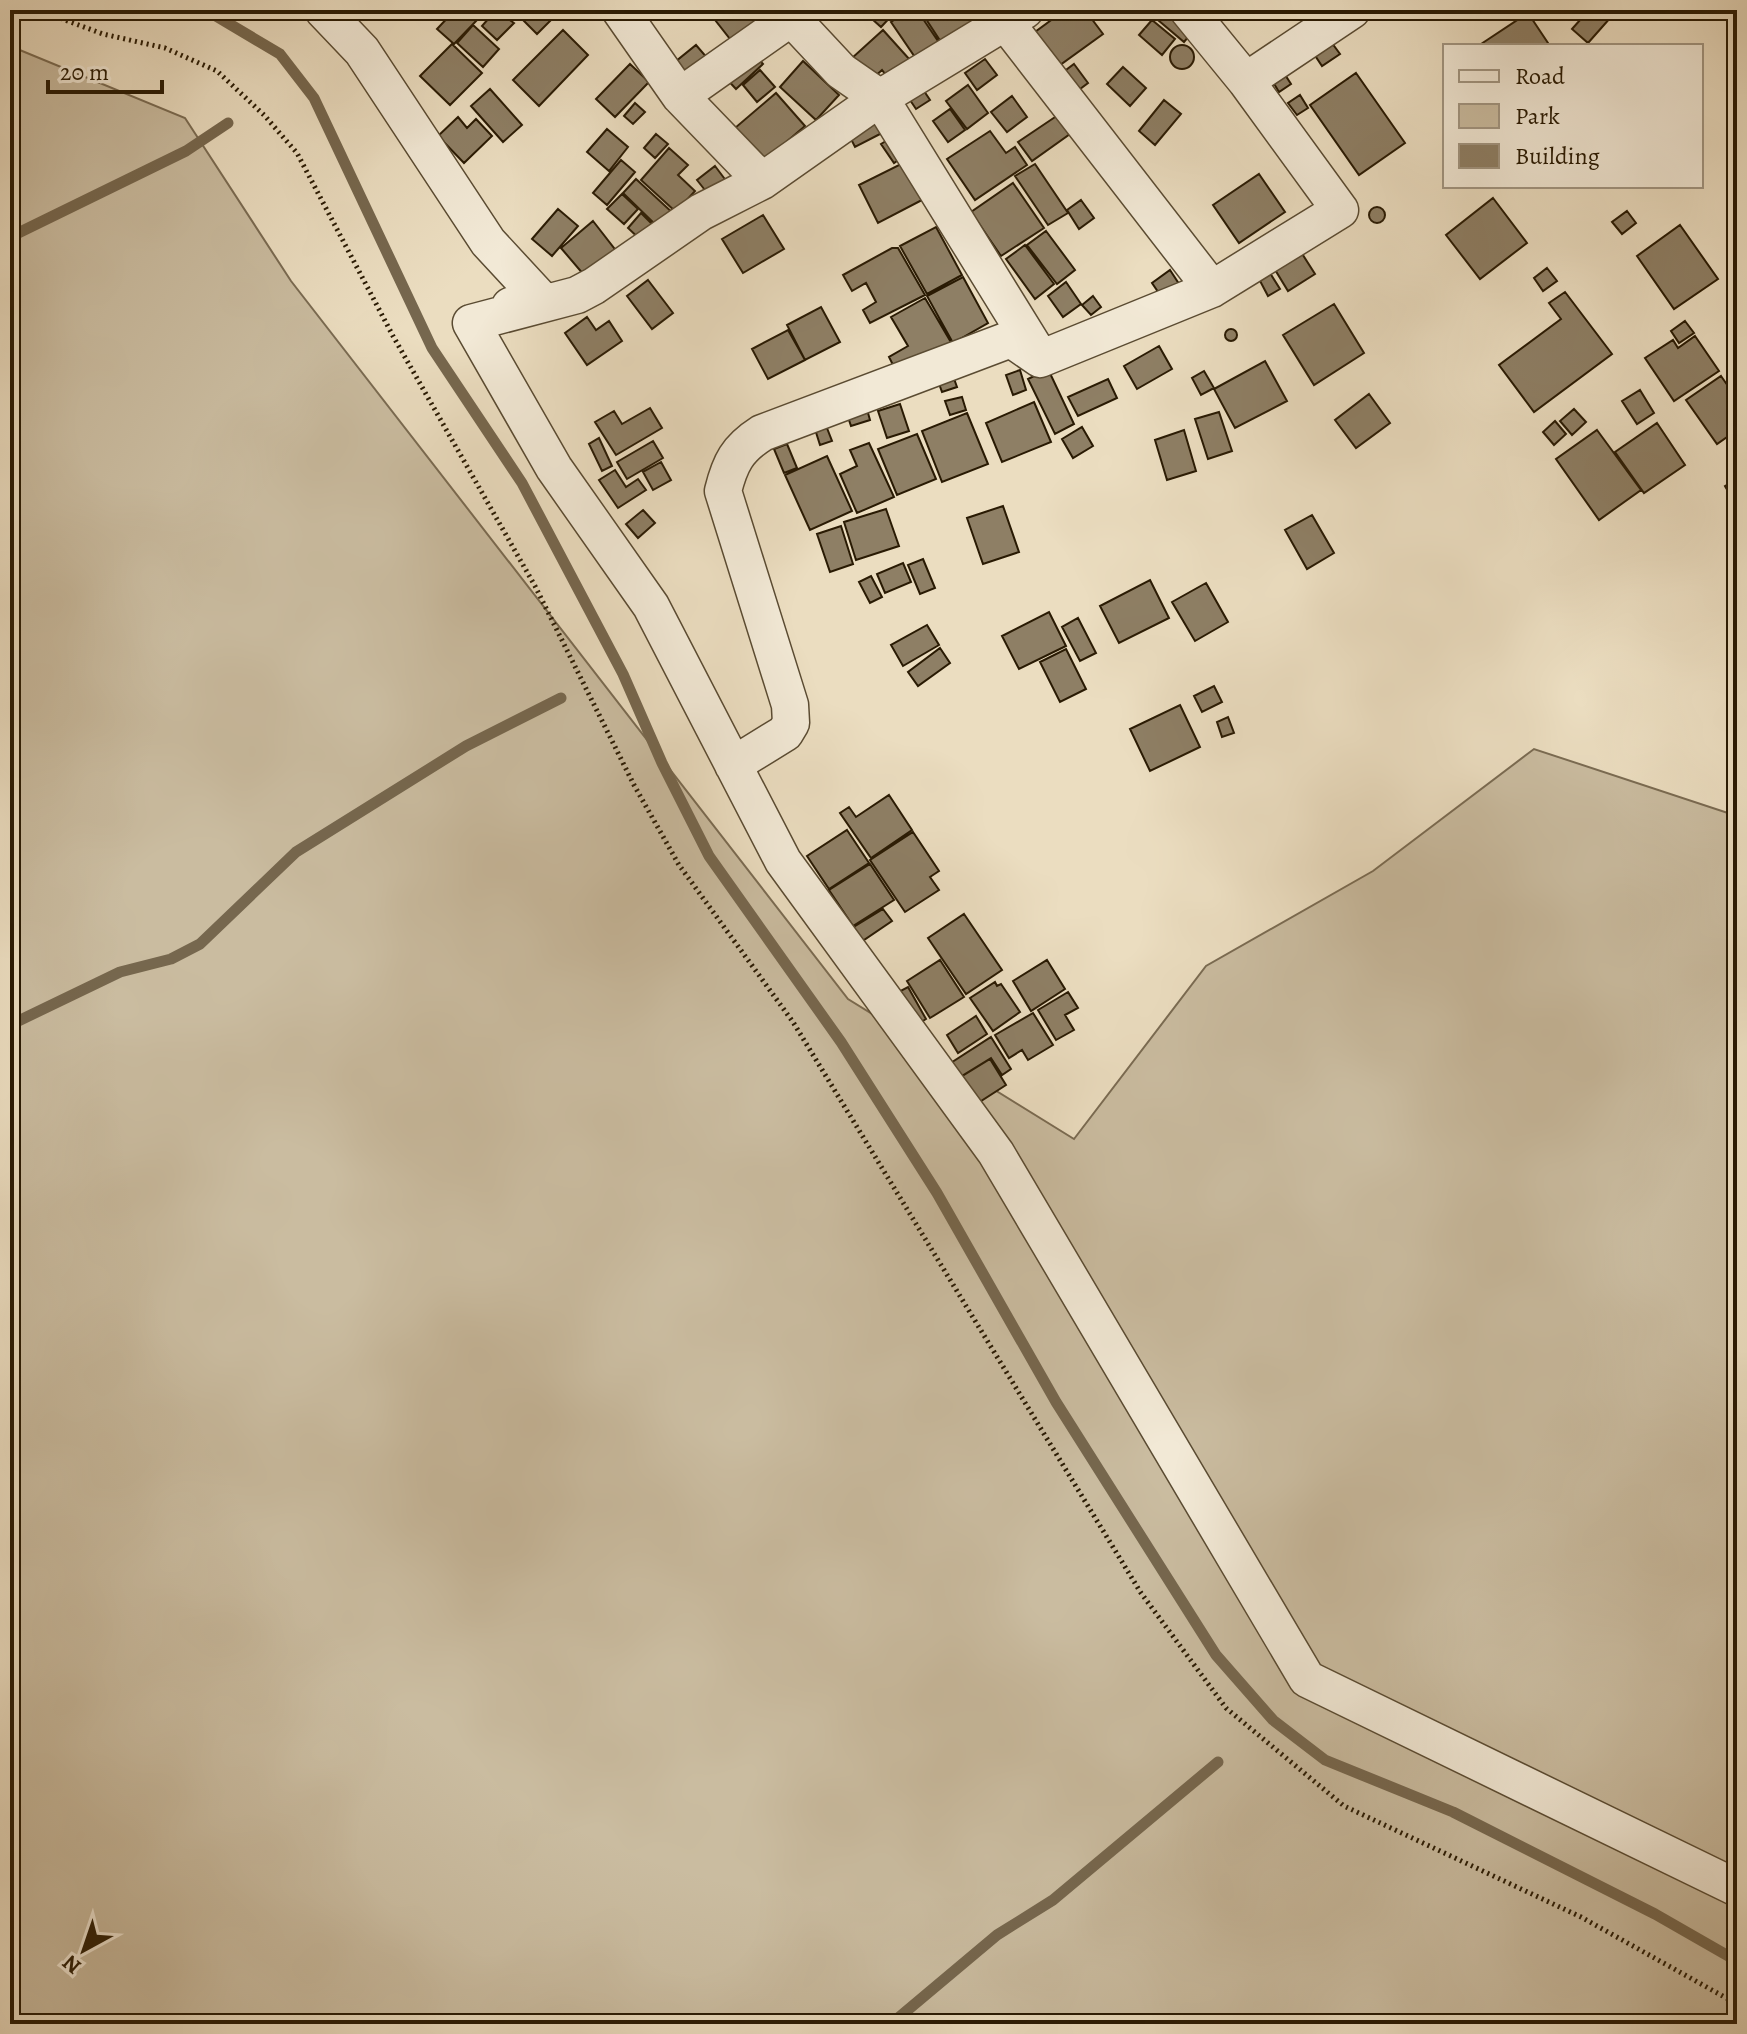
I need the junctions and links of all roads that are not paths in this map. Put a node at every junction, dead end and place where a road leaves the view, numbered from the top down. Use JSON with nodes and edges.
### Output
{"nodes":[{"id":1,"x":323,"y":10,"type":"edge"},
{"id":2,"x":620,"y":10,"type":"edge"},
{"id":3,"x":1188,"y":10,"type":"edge"},
{"id":4,"x":1352,"y":10,"type":"edge"},
{"id":5,"x":792,"y":13,"type":"edge"},
{"id":6,"x":1008,"y":13,"type":"edge"},
{"id":7,"x":1246,"y":81,"type":"junction"},
{"id":8,"x":680,"y":96,"type":"junction"},
{"id":9,"x":880,"y":98,"type":"junction"},
{"id":10,"x":762,"y":181,"type":"junction"},
{"id":11,"x":1212,"y":289,"type":"junction"},
{"id":12,"x":471,"y":323,"type":"junction"},
{"id":13,"x":1040,"y":359,"type":"junction"},
{"id":14,"x":733,"y":765,"type":"junction"},
{"id":15,"x":1737,"y":1888,"type":"edge"}],
"edges":[{"from":1,"to":12,"type":"street"},
{"from":2,"to":8,"type":"street"},
{"from":3,"to":7,"type":"street"},
{"from":4,"to":7,"type":"street"},
{"from":5,"to":8,"type":"street"},
{"from":5,"to":9,"type":"street"},
{"from":6,"to":9,"type":"street"},
{"from":6,"to":11,"type":"street"},
{"from":7,"to":11,"type":"street"},
{"from":8,"to":10,"type":"street"},
{"from":9,"to":10,"type":"street"},
{"from":9,"to":13,"type":"street"},
{"from":10,"to":12,"type":"street"},
{"from":11,"to":13,"type":"street"},
{"from":12,"to":14,"type":"street"},
{"from":13,"to":14,"type":"street"},
{"from":14,"to":15,"type":"street"}]}
